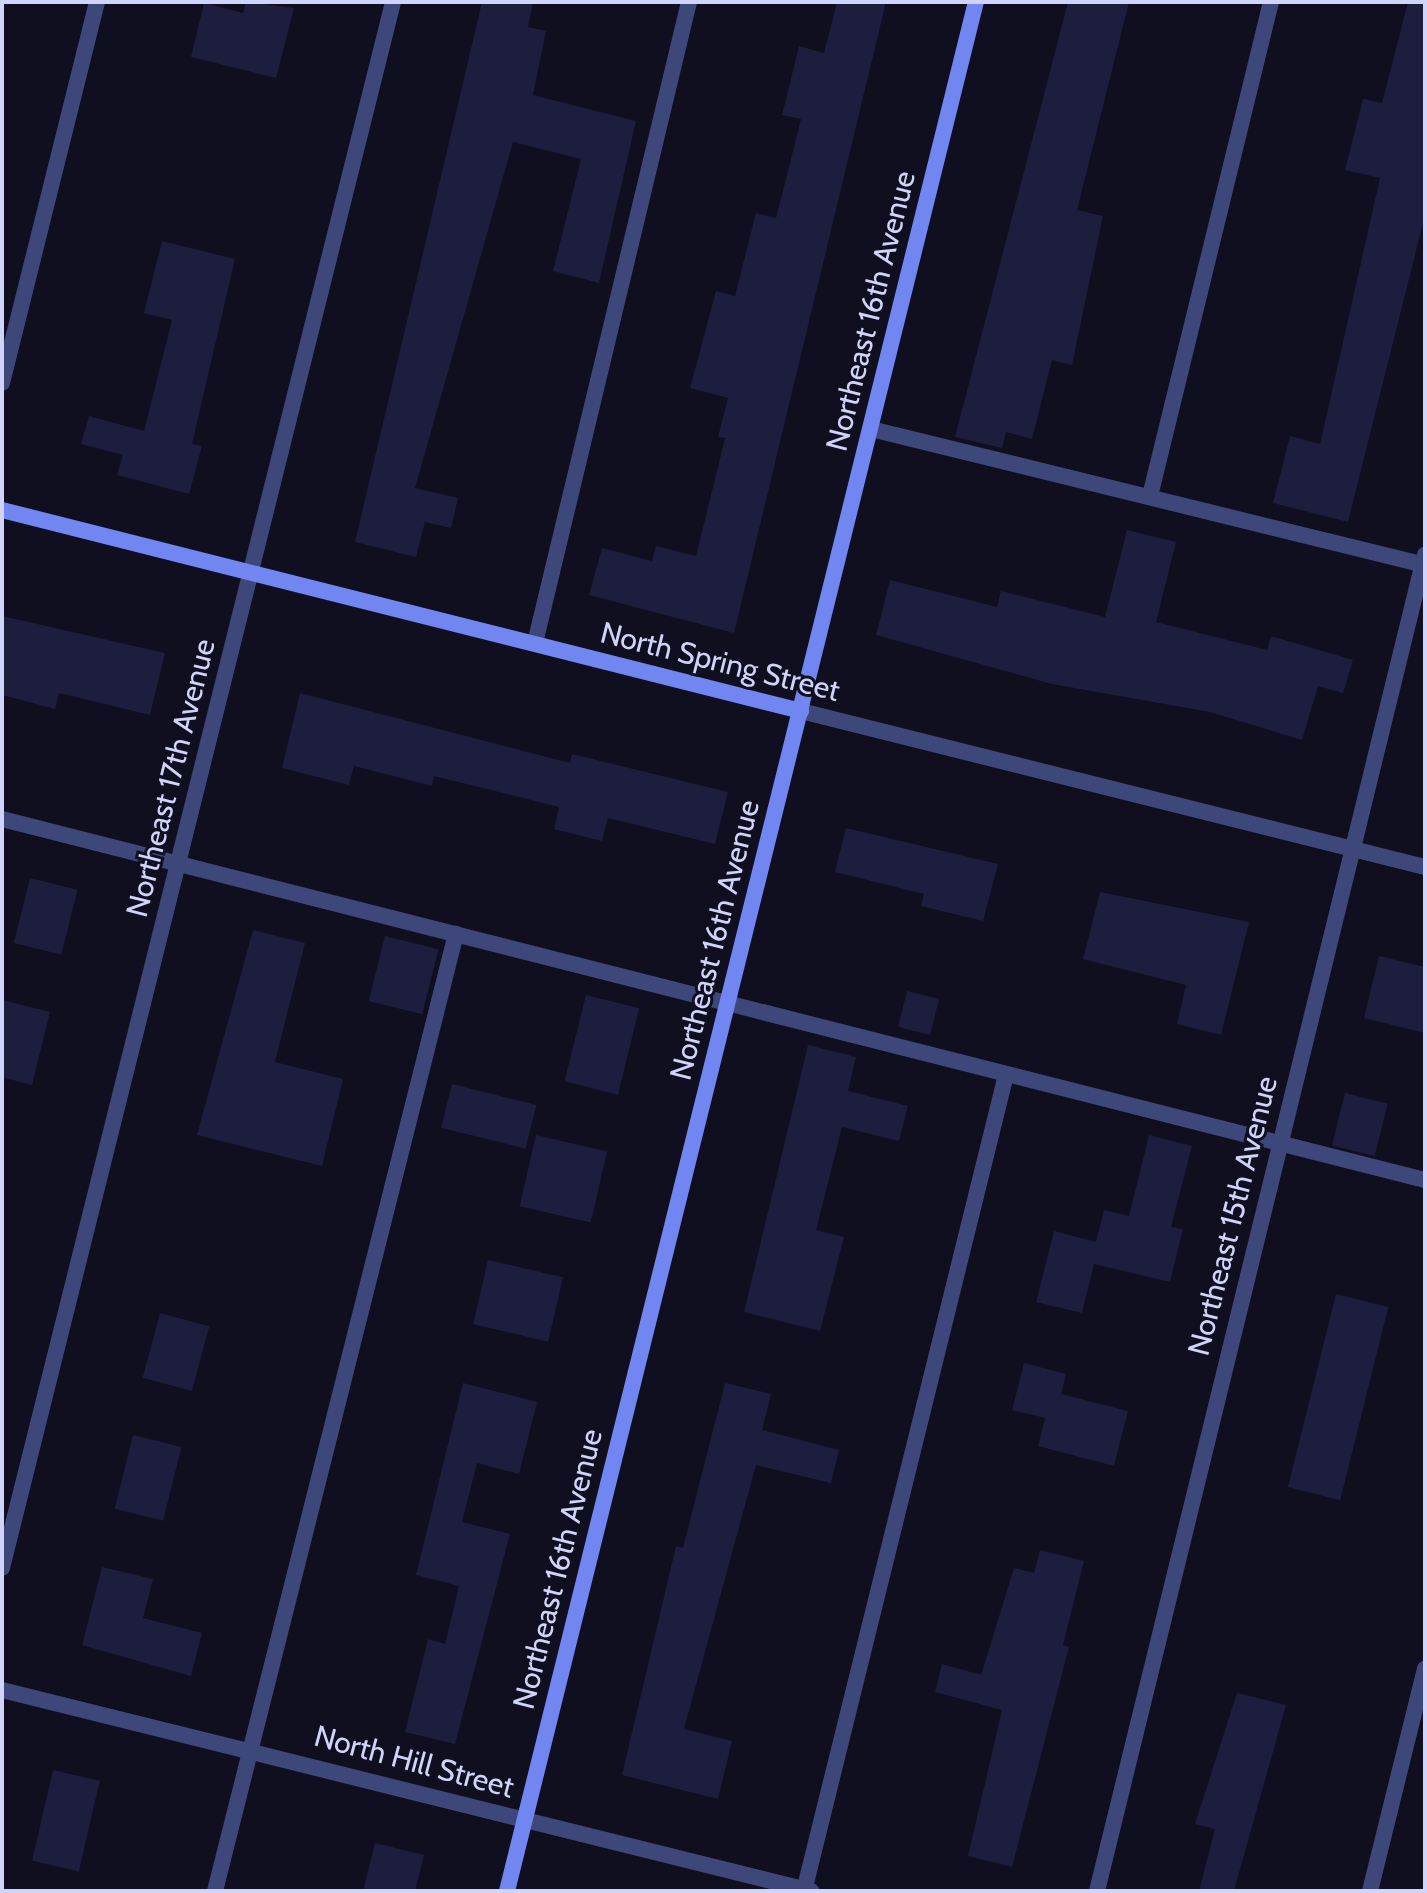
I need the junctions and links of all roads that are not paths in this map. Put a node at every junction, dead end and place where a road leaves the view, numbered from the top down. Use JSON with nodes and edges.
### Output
{"nodes":[{"id":1,"x":97,"y":2,"type":"edge"},
{"id":2,"x":393,"y":2,"type":"edge"},
{"id":3,"x":689,"y":2,"type":"edge"},
{"id":4,"x":976,"y":2,"type":"edge"},
{"id":5,"x":1271,"y":2,"type":"edge"},
{"id":6,"x":2,"y":383,"type":"edge"},
{"id":7,"x":871,"y":429,"type":"junction"},
{"id":8,"x":1150,"y":496,"type":"junction"},
{"id":9,"x":2,"y":510,"type":"edge"},
{"id":10,"x":1424,"y":562,"type":"edge"},
{"id":11,"x":251,"y":572,"type":"junction"},
{"id":12,"x":535,"y":643,"type":"junction"},
{"id":13,"x":801,"y":711,"type":"junction"},
{"id":14,"x":2,"y":819,"type":"edge"},
{"id":15,"x":1352,"y":849,"type":"junction"},
{"id":16,"x":178,"y":863,"type":"junction"},
{"id":17,"x":1425,"y":867,"type":"edge"},
{"id":18,"x":456,"y":934,"type":"junction"},
{"id":19,"x":728,"y":1006,"type":"junction"},
{"id":20,"x":1006,"y":1075,"type":"junction"},
{"id":21,"x":1279,"y":1146,"type":"junction"},
{"id":22,"x":1425,"y":1180,"type":"edge"},
{"id":23,"x":2,"y":1568,"type":"edge"},
{"id":24,"x":1425,"y":1669,"type":"edge"},
{"id":25,"x":2,"y":1690,"type":"edge"},
{"id":26,"x":250,"y":1749,"type":"junction"},
{"id":27,"x":524,"y":1820,"type":"junction"},
{"id":28,"x":215,"y":1891,"type":"edge"},
{"id":29,"x":507,"y":1891,"type":"edge"},
{"id":30,"x":807,"y":1891,"type":"edge"},
{"id":31,"x":1097,"y":1891,"type":"edge"},
{"id":32,"x":1370,"y":1891,"type":"edge"}],
"edges":[{"from":1,"to":6,"type":"street"},
{"from":2,"to":11,"type":"street","name":"Northeast 17th Avenue"},
{"from":3,"to":12,"type":"street"},
{"from":4,"to":7,"type":"street","name":"Northeast 16th Avenue"},
{"from":5,"to":8,"type":"street"},
{"from":7,"to":8,"type":"street"},
{"from":7,"to":13,"type":"street","name":"Northeast 16th Avenue"},
{"from":8,"to":10,"type":"street"},
{"from":9,"to":11,"type":"street","name":"North Spring Street"},
{"from":10,"to":15,"type":"street","name":"Northeast 15th Avenue"},
{"from":11,"to":12,"type":"street","name":"North Spring Street"},
{"from":11,"to":16,"type":"street","name":"Northeast 17th Avenue"},
{"from":12,"to":13,"type":"street","name":"North Spring Street"},
{"from":13,"to":15,"type":"street","name":"North Spring Street"},
{"from":13,"to":19,"type":"street","name":"Northeast 16th Avenue"},
{"from":14,"to":16,"type":"street"},
{"from":15,"to":17,"type":"street","name":"North Spring Street"},
{"from":15,"to":21,"type":"street","name":"Northeast 15th Avenue"},
{"from":16,"to":18,"type":"street"},
{"from":16,"to":23,"type":"street","name":"Northeast 17th Avenue"},
{"from":18,"to":19,"type":"street"},
{"from":18,"to":26,"type":"street"},
{"from":19,"to":20,"type":"street"},
{"from":19,"to":27,"type":"street","name":"Northeast 16th Avenue"},
{"from":20,"to":21,"type":"street"},
{"from":20,"to":30,"type":"street"},
{"from":21,"to":22,"type":"street"},
{"from":21,"to":31,"type":"street","name":"Northeast 15th Avenue"},
{"from":24,"to":32,"type":"street"},
{"from":25,"to":26,"type":"street","name":"North Hill Street"},
{"from":26,"to":27,"type":"street","name":"North Hill Street"},
{"from":26,"to":28,"type":"street"},
{"from":27,"to":29,"type":"street","name":"Northeast 16th Avenue"},
{"from":27,"to":30,"type":"street","name":"North Hill Street"}]}
